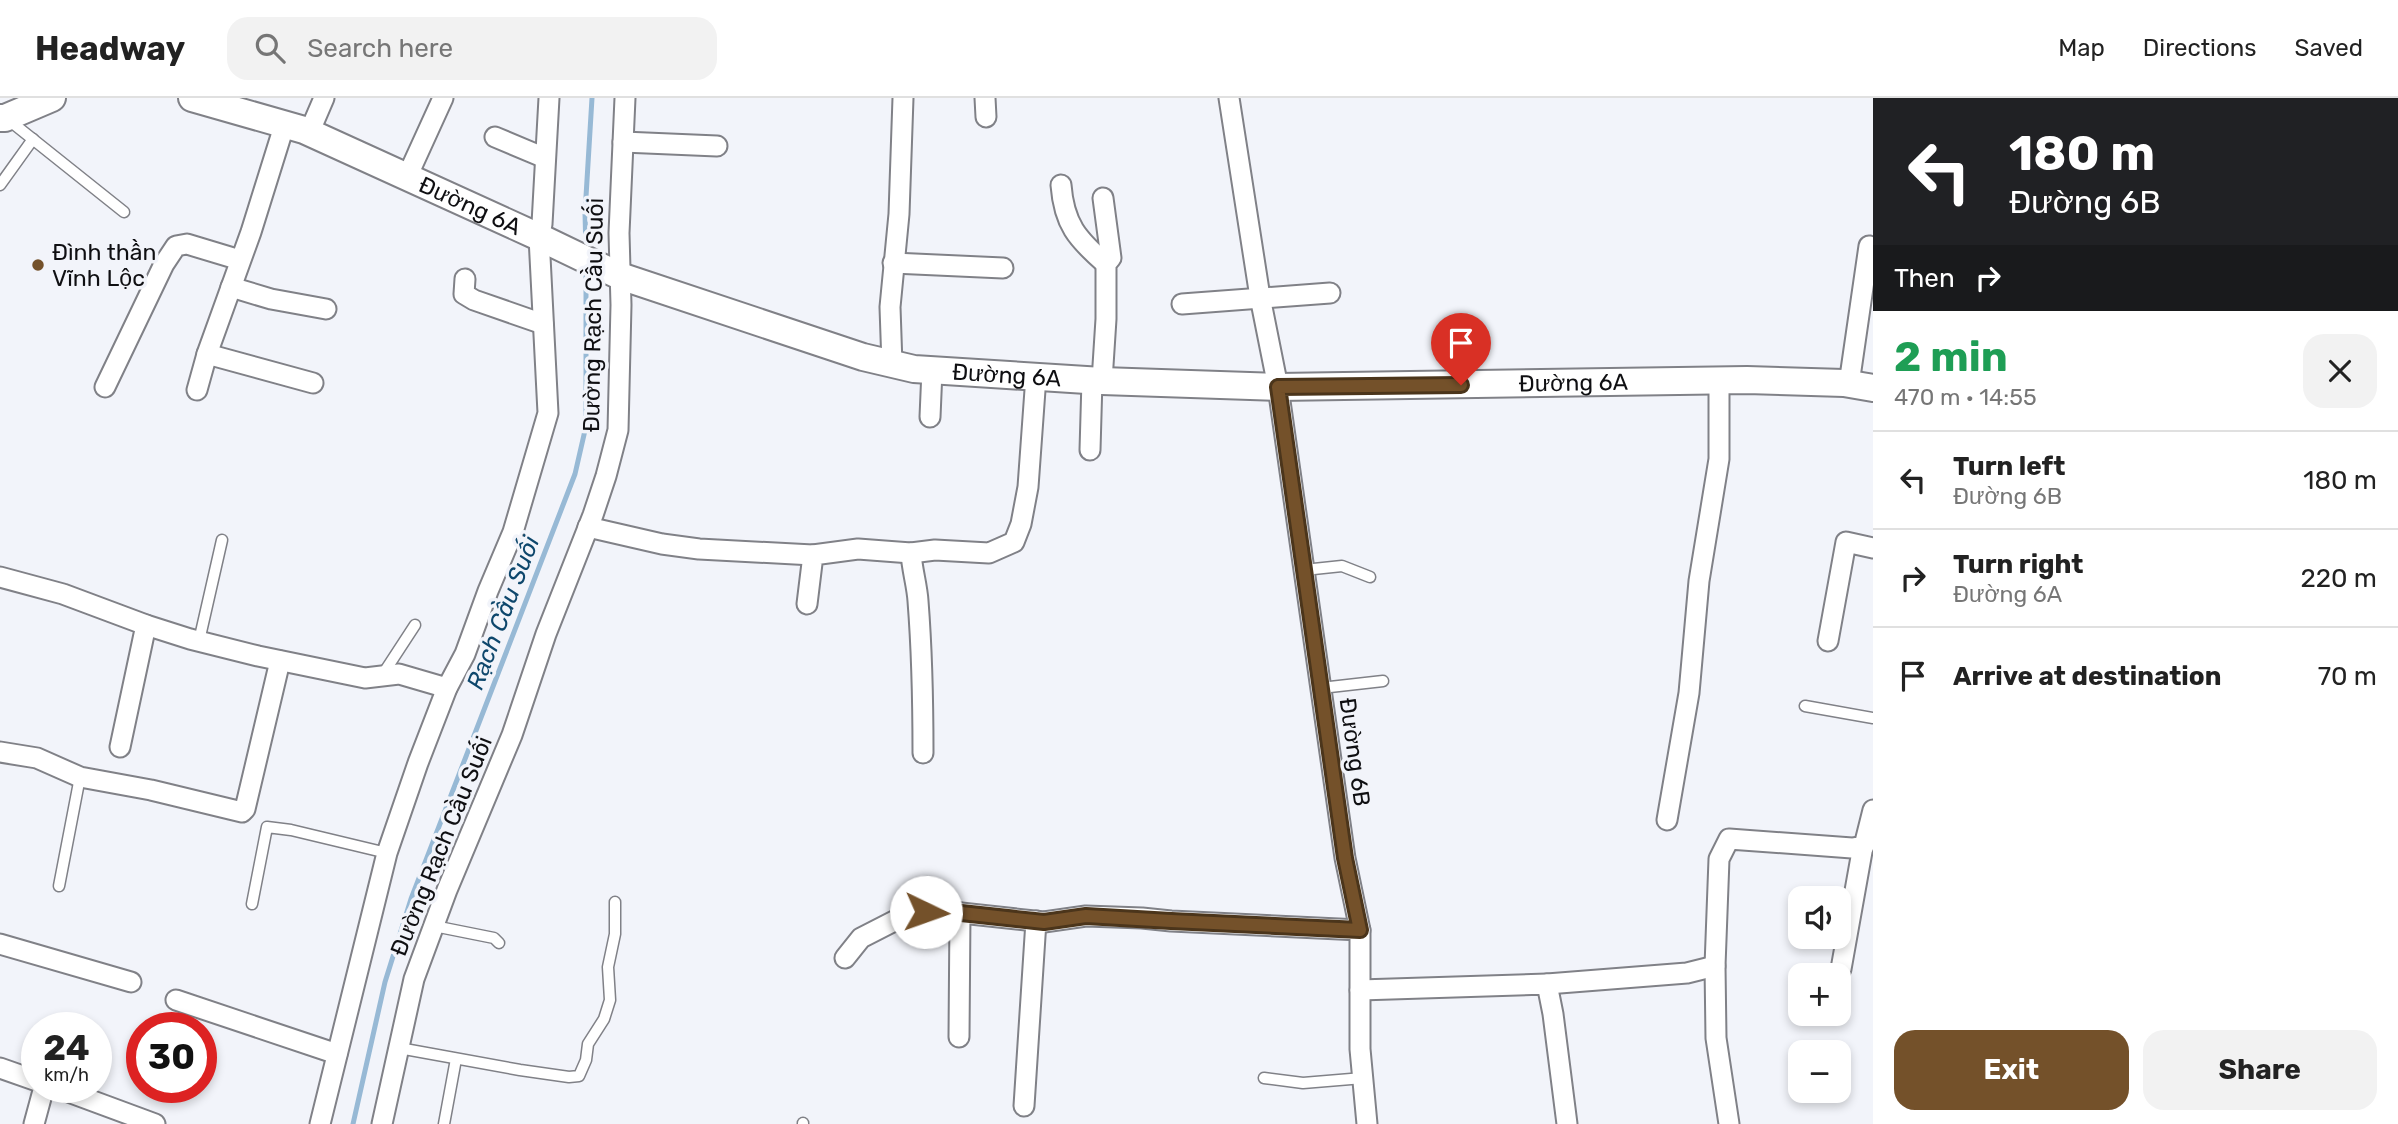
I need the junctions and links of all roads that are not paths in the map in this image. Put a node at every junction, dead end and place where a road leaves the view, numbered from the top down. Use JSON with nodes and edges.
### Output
{"nodes":[{"id":1,"x":52,"y":98,"type":"edge"},
{"id":2,"x":192,"y":98,"type":"edge"},
{"id":3,"x":324,"y":98,"type":"edge"},
{"id":4,"x":443,"y":98,"type":"edge"},
{"id":5,"x":549,"y":98,"type":"edge"},
{"id":6,"x":625,"y":98,"type":"edge"},
{"id":7,"x":903,"y":98,"type":"edge"},
{"id":8,"x":1229,"y":98,"type":"edge"},
{"id":9,"x":3,"y":118,"type":"edge"},
{"id":10,"x":297,"y":128,"type":"junction"},
{"id":11,"x":495,"y":137,"type":"dead end"},
{"id":12,"x":33,"y":139,"type":"junction"},
{"id":13,"x":623,"y":142,"type":"junction"},
{"id":14,"x":717,"y":146,"type":"dead end"},
{"id":15,"x":545,"y":158,"type":"junction"},
{"id":16,"x":407,"y":177,"type":"junction"},
{"id":17,"x":0,"y":185,"type":"edge"},
{"id":18,"x":1061,"y":185,"type":"dead end"},
{"id":19,"x":1103,"y":198,"type":"dead end"},
{"id":20,"x":124,"y":212,"type":"dead end"},
{"id":21,"x":543,"y":239,"type":"junction"},
{"id":22,"x":1869,"y":246,"type":"dead end"},
{"id":23,"x":240,"y":260,"type":"junction"},
{"id":24,"x":893,"y":264,"type":"junction"},
{"id":25,"x":1106,"y":264,"type":"junction"},
{"id":26,"x":1003,"y":268,"type":"dead end"},
{"id":27,"x":616,"y":274,"type":"junction"},
{"id":28,"x":465,"y":279,"type":"dead end"},
{"id":29,"x":231,"y":287,"type":"junction"},
{"id":30,"x":1330,"y":293,"type":"dead end"},
{"id":31,"x":1260,"y":298,"type":"junction"},
{"id":32,"x":1182,"y":304,"type":"dead end"},
{"id":33,"x":326,"y":309,"type":"dead end"},
{"id":34,"x":543,"y":324,"type":"junction"},
{"id":35,"x":207,"y":354,"type":"junction"},
{"id":36,"x":892,"y":365,"type":"junction"},
{"id":37,"x":932,"y":370,"type":"junction"},
{"id":38,"x":1036,"y":376,"type":"junction"},
{"id":39,"x":1097,"y":380,"type":"junction"},
{"id":40,"x":1719,"y":381,"type":"junction"},
{"id":41,"x":313,"y":383,"type":"dead end"},
{"id":42,"x":1861,"y":386,"type":"edge"},
{"id":43,"x":105,"y":387,"type":"dead end"},
{"id":44,"x":1278,"y":387,"type":"junction"},
{"id":45,"x":197,"y":390,"type":"dead end"},
{"id":46,"x":930,"y":417,"type":"dead end"},
{"id":47,"x":1090,"y":450,"type":"dead end"},
{"id":48,"x":588,"y":527,"type":"junction"},
{"id":49,"x":222,"y":540,"type":"dead end"},
{"id":50,"x":1873,"y":548,"type":"edge"},
{"id":51,"x":911,"y":553,"type":"junction"},
{"id":52,"x":813,"y":555,"type":"junction"},
{"id":53,"x":1304,"y":570,"type":"junction"},
{"id":54,"x":0,"y":577,"type":"edge"},
{"id":55,"x":1370,"y":577,"type":"dead end"},
{"id":56,"x":807,"y":604,"type":"dead end"},
{"id":57,"x":146,"y":625,"type":"junction"},
{"id":58,"x":415,"y":625,"type":"dead end"},
{"id":59,"x":1828,"y":641,"type":"dead end"},
{"id":60,"x":199,"y":642,"type":"junction"},
{"id":61,"x":279,"y":661,"type":"junction"},
{"id":62,"x":383,"y":675,"type":"junction"},
{"id":63,"x":1383,"y":681,"type":"dead end"},
{"id":64,"x":447,"y":688,"type":"junction"},
{"id":65,"x":1321,"y":688,"type":"junction"},
{"id":66,"x":1805,"y":706,"type":"dead end"},
{"id":67,"x":1873,"y":718,"type":"edge"},
{"id":68,"x":120,"y":747,"type":"dead end"},
{"id":69,"x":0,"y":752,"type":"edge"},
{"id":70,"x":923,"y":753,"type":"dead end"},
{"id":71,"x":80,"y":777,"type":"junction"},
{"id":72,"x":1873,"y":810,"type":"edge"},
{"id":73,"x":1667,"y":820,"type":"dead end"},
{"id":74,"x":387,"y":853,"type":"junction"},
{"id":75,"x":1865,"y":854,"type":"edge"},
{"id":76,"x":59,"y":886,"type":"dead end"},
{"id":77,"x":615,"y":902,"type":"dead end"},
{"id":78,"x":252,"y":904,"type":"dead end"},
{"id":79,"x":960,"y":913,"type":"junction"},
{"id":80,"x":1036,"y":921,"type":"junction"},
{"id":81,"x":433,"y":926,"type":"junction"},
{"id":82,"x":1360,"y":930,"type":"junction"},
{"id":83,"x":499,"y":943,"type":"dead end"},
{"id":84,"x":0,"y":944,"type":"edge"},
{"id":85,"x":845,"y":958,"type":"dead end"},
{"id":86,"x":1842,"y":963,"type":"edge"},
{"id":87,"x":1715,"y":966,"type":"junction"},
{"id":88,"x":131,"y":982,"type":"dead end"},
{"id":89,"x":1546,"y":984,"type":"junction"},
{"id":90,"x":1360,"y":990,"type":"junction"},
{"id":91,"x":176,"y":1000,"type":"dead end"},
{"id":92,"x":959,"y":1037,"type":"dead end"},
{"id":93,"x":399,"y":1048,"type":"junction"},
{"id":94,"x":337,"y":1054,"type":"junction"},
{"id":95,"x":456,"y":1059,"type":"junction"},
{"id":96,"x":0,"y":1068,"type":"edge"},
{"id":97,"x":21,"y":1075,"type":"edge"},
{"id":98,"x":1264,"y":1078,"type":"dead end"},
{"id":99,"x":1363,"y":1078,"type":"junction"},
{"id":100,"x":40,"y":1103,"type":"edge"},
{"id":101,"x":98,"y":1103,"type":"edge"},
{"id":102,"x":1024,"y":1107,"type":"dead end"},
{"id":103,"x":34,"y":1124,"type":"edge"},
{"id":104,"x":155,"y":1124,"type":"edge"},
{"id":105,"x":320,"y":1124,"type":"edge"},
{"id":106,"x":382,"y":1124,"type":"edge"},
{"id":107,"x":444,"y":1124,"type":"edge"},
{"id":108,"x":1367,"y":1124,"type":"edge"},
{"id":109,"x":1567,"y":1124,"type":"edge"},
{"id":110,"x":1729,"y":1124,"type":"edge"}],
"edges":[{"from":1,"to":9,"type":"street"},
{"from":2,"to":10,"type":"street","name":"Đường 6A"},
{"from":3,"to":10,"type":"street"},
{"from":4,"to":16,"type":"street"},
{"from":5,"to":15,"type":"street"},
{"from":6,"to":13,"type":"street","name":"Đường Rạch Cầu Suối"},
{"from":7,"to":24,"type":"street"},
{"from":8,"to":31,"type":"street","name":"Đường 6B"},
{"from":9,"to":12,"type":"lane"},
{"from":10,"to":16,"type":"street","name":"Đường 6A"},
{"from":10,"to":23,"type":"street"},
{"from":11,"to":15,"type":"street"},
{"from":12,"to":17,"type":"lane"},
{"from":12,"to":20,"type":"lane"},
{"from":13,"to":14,"type":"street"},
{"from":13,"to":27,"type":"street","name":"Đường Rạch Cầu Suối"},
{"from":15,"to":21,"type":"street"},
{"from":16,"to":21,"type":"street","name":"Đường 6A"},
{"from":18,"to":25,"type":"street"},
{"from":19,"to":25,"type":"street"},
{"from":21,"to":27,"type":"street","name":"Đường 6A"},
{"from":21,"to":34,"type":"street"},
{"from":22,"to":42,"type":"street"},
{"from":23,"to":29,"type":"street"},
{"from":23,"to":43,"type":"street"},
{"from":24,"to":26,"type":"street"},
{"from":24,"to":36,"type":"street"},
{"from":25,"to":39,"type":"street"},
{"from":27,"to":36,"type":"street","name":"Đường 6A"},
{"from":27,"to":48,"type":"street","name":"Đường Rạch Cầu Suối"},
{"from":28,"to":34,"type":"street"},
{"from":29,"to":33,"type":"street"},
{"from":29,"to":35,"type":"street"},
{"from":30,"to":31,"type":"street"},
{"from":31,"to":32,"type":"street"},
{"from":31,"to":44,"type":"street","name":"Đường 6B"},
{"from":34,"to":64,"type":"street"},
{"from":35,"to":41,"type":"street"},
{"from":35,"to":45,"type":"street"},
{"from":36,"to":37,"type":"street","name":"Đường 6A"},
{"from":37,"to":38,"type":"street","name":"Đường 6A"},
{"from":37,"to":46,"type":"street"},
{"from":38,"to":39,"type":"street","name":"Đường 6A"},
{"from":38,"to":51,"type":"street"},
{"from":39,"to":44,"type":"street","name":"Đường 6A"},
{"from":39,"to":47,"type":"street"},
{"from":40,"to":42,"type":"street","name":"Đường 6A"},
{"from":40,"to":44,"type":"street","name":"Đường 6A"},
{"from":40,"to":73,"type":"street"},
{"from":44,"to":53,"type":"street","name":"Đường 6B"},
{"from":48,"to":52,"type":"street"},
{"from":48,"to":81,"type":"street","name":"Đường Rạch Cầu Suối"},
{"from":49,"to":60,"type":"lane"},
{"from":50,"to":59,"type":"street"},
{"from":51,"to":52,"type":"street"},
{"from":51,"to":70,"type":"street"},
{"from":52,"to":56,"type":"street"},
{"from":53,"to":55,"type":"lane"},
{"from":53,"to":65,"type":"street","name":"Đường 6B"},
{"from":54,"to":57,"type":"street"},
{"from":57,"to":60,"type":"street"},
{"from":57,"to":68,"type":"street"},
{"from":58,"to":62,"type":"lane"},
{"from":60,"to":61,"type":"street"},
{"from":61,"to":62,"type":"street"},
{"from":61,"to":71,"type":"street"},
{"from":62,"to":64,"type":"street"},
{"from":63,"to":65,"type":"lane"},
{"from":64,"to":74,"type":"street"},
{"from":65,"to":82,"type":"street","name":"Đường 6B"},
{"from":66,"to":67,"type":"lane"},
{"from":69,"to":71,"type":"street"},
{"from":71,"to":76,"type":"lane"},
{"from":72,"to":75,"type":"street"},
{"from":74,"to":78,"type":"lane"},
{"from":74,"to":94,"type":"street"},
{"from":75,"to":86,"type":"street"},
{"from":75,"to":87,"type":"street"},
{"from":77,"to":95,"type":"lane"},
{"from":79,"to":80,"type":"street"},
{"from":79,"to":85,"type":"street"},
{"from":79,"to":92,"type":"street"},
{"from":80,"to":82,"type":"street"},
{"from":80,"to":102,"type":"street"},
{"from":81,"to":83,"type":"lane"},
{"from":81,"to":93,"type":"street","name":"Đường Rạch Cầu Suối"},
{"from":82,"to":90,"type":"street","name":"Đường 6B"},
{"from":84,"to":88,"type":"street"},
{"from":87,"to":89,"type":"street"},
{"from":87,"to":110,"type":"street"},
{"from":89,"to":90,"type":"street"},
{"from":89,"to":109,"type":"street"},
{"from":90,"to":99,"type":"street","name":"Đường 6B"},
{"from":91,"to":94,"type":"street"},
{"from":93,"to":95,"type":"lane"},
{"from":93,"to":106,"type":"street","name":"Đường Rạch Cầu Suối"},
{"from":94,"to":105,"type":"street"},
{"from":95,"to":107,"type":"lane"},
{"from":96,"to":97,"type":"street"},
{"from":98,"to":99,"type":"lane"},
{"from":99,"to":108,"type":"street","name":"Đường 6B"},
{"from":100,"to":103,"type":"street"},
{"from":101,"to":104,"type":"street"}]}
